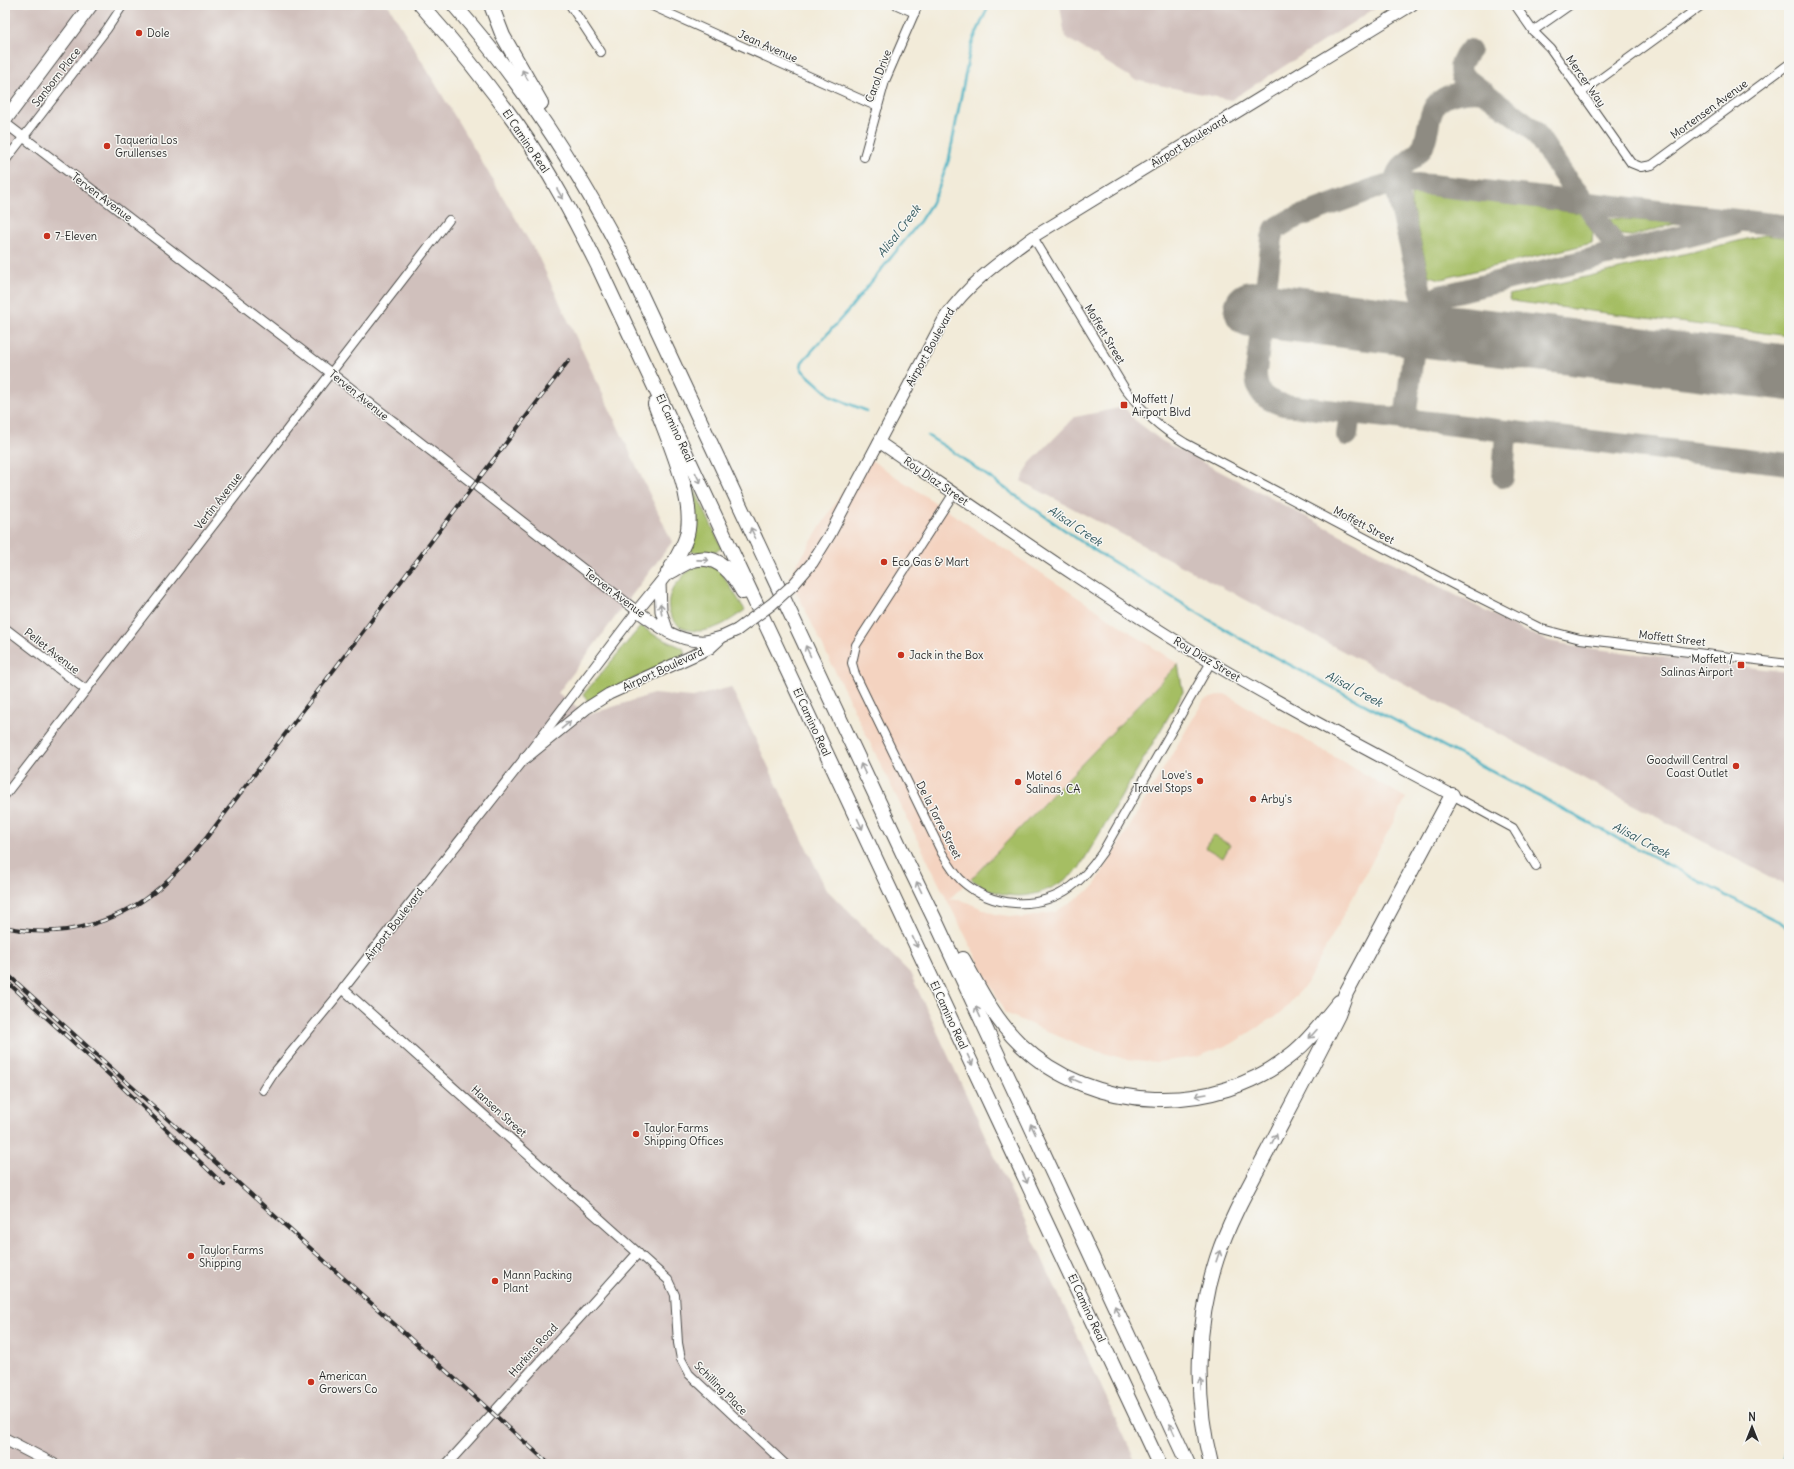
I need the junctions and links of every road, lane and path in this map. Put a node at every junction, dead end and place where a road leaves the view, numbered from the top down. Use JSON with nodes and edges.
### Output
{"nodes":[{"id":1,"x":91,"y":5,"type":"edge"},
{"id":2,"x":123,"y":5,"type":"edge"},
{"id":3,"x":411,"y":5,"type":"edge"},
{"id":4,"x":421,"y":5,"type":"edge"},
{"id":5,"x":454,"y":5,"type":"edge"},
{"id":6,"x":491,"y":5,"type":"edge"},
{"id":7,"x":570,"y":5,"type":"edge"},
{"id":8,"x":650,"y":5,"type":"edge"},
{"id":9,"x":897,"y":5,"type":"edge"},
{"id":10,"x":1412,"y":5,"type":"edge"},
{"id":11,"x":1515,"y":5,"type":"edge"},
{"id":12,"x":1570,"y":5,"type":"edge"},
{"id":13,"x":1702,"y":5,"type":"edge"},
{"id":14,"x":917,"y":9,"type":"edge"},
{"id":15,"x":1533,"y":31,"type":"junction"},
{"id":16,"x":601,"y":52,"type":"dead end"},
{"id":17,"x":1789,"y":64,"type":"edge"},
{"id":18,"x":488,"y":84,"type":"junction"},
{"id":19,"x":1581,"y":93,"type":"junction"},
{"id":20,"x":878,"y":107,"type":"junction"},
{"id":21,"x":5,"y":120,"type":"edge"},
{"id":22,"x":5,"y":123,"type":"edge"},
{"id":23,"x":24,"y":137,"type":"junction"},
{"id":24,"x":864,"y":156,"type":"dead end"},
{"id":25,"x":569,"y":159,"type":"junction"},
{"id":26,"x":5,"y":161,"type":"edge"},
{"id":27,"x":1640,"y":167,"type":"joint"},
{"id":28,"x":449,"y":220,"type":"dead end"},
{"id":29,"x":1033,"y":237,"type":"junction"},
{"id":30,"x":623,"y":316,"type":"junction"},
{"id":31,"x":331,"y":373,"type":"junction"},
{"id":32,"x":879,"y":442,"type":"junction"},
{"id":33,"x":954,"y":493,"type":"junction"},
{"id":34,"x":664,"y":578,"type":"junction"},
{"id":35,"x":637,"y":611,"type":"junction"},
{"id":36,"x":5,"y":628,"type":"edge"},
{"id":37,"x":669,"y":633,"type":"junction"},
{"id":38,"x":722,"y":637,"type":"junction"},
{"id":39,"x":1211,"y":662,"type":"junction"},
{"id":40,"x":1789,"y":664,"type":"edge"},
{"id":41,"x":790,"y":675,"type":"junction"},
{"id":42,"x":86,"y":690,"type":"junction"},
{"id":43,"x":525,"y":758,"type":"junction"},
{"id":44,"x":5,"y":795,"type":"edge"},
{"id":45,"x":1452,"y":795,"type":"junction"},
{"id":46,"x":1536,"y":866,"type":"dead end"},
{"id":47,"x":936,"y":922,"type":"junction"},
{"id":48,"x":343,"y":989,"type":"junction"},
{"id":49,"x":1346,"y":993,"type":"junction"},
{"id":50,"x":263,"y":1090,"type":"dead end"},
{"id":51,"x":638,"y":1253,"type":"junction"},
{"id":52,"x":5,"y":1438,"type":"edge"},
{"id":53,"x":53,"y":1464,"type":"edge"},
{"id":54,"x":447,"y":1464,"type":"edge"},
{"id":55,"x":785,"y":1464,"type":"edge"},
{"id":56,"x":1159,"y":1464,"type":"edge"},
{"id":57,"x":1188,"y":1464,"type":"edge"},
{"id":58,"x":1211,"y":1464,"type":"edge"}],
"edges":[{"from":1,"to":21,"type":"highway"},
{"from":2,"to":23,"type":"street","name":"Sanborn Place"},
{"from":3,"to":18,"type":"highway"},
{"from":4,"to":18,"type":"highway","name":"El Camino Real"},
{"from":5,"to":25,"type":"highway"},
{"from":25,"to":6,"type":"highway","one_way":true},
{"from":7,"to":16,"type":"street"},
{"from":8,"to":20,"type":"street","name":"Jean Avenue"},
{"from":9,"to":14,"type":"street"},
{"from":10,"to":29,"type":"main road","name":"Airport Boulevard"},
{"from":11,"to":15,"type":"street","name":"Mercer Way"},
{"from":12,"to":15,"type":"street"},
{"from":13,"to":19,"type":"street"},
{"from":14,"to":20,"type":"street","name":"Carol Drive"},
{"from":15,"to":19,"type":"street","name":"Mercer Way"},
{"from":17,"to":27,"type":"street","name":"Mortensen Avenue"},
{"from":18,"to":30,"type":"highway","name":"El Camino Real","one_way":true},
{"from":19,"to":27,"type":"street","name":"Mercer Way"},
{"from":20,"to":24,"type":"street","name":"Carol Drive"},
{"from":22,"to":23,"type":"street","name":"Terven Avenue"},
{"from":23,"to":26,"type":"street","name":"Sanborn Place"},
{"from":23,"to":31,"type":"street","name":"Terven Avenue"},
{"from":47,"to":25,"type":"highway","one_way":true},
{"from":28,"to":31,"type":"street","name":"Vertin Avenue"},
{"from":29,"to":32,"type":"main road","name":"Airport Boulevard"},
{"from":29,"to":40,"type":"street","name":"Moffett Street"},
{"from":30,"to":34,"type":"highway"},
{"from":30,"to":41,"type":"highway","name":"El Camino Real","one_way":true},
{"from":31,"to":35,"type":"street","name":"Terven Avenue"},
{"from":31,"to":42,"type":"street","name":"Vertin Avenue"},
{"from":32,"to":33,"type":"main road","name":"Roy Diaz Street"},
{"from":32,"to":38,"type":"main road","name":"Airport Boulevard","bridge":true},
{"from":33,"to":39,"type":"main road","name":"Roy Diaz Street"},
{"from":33,"to":39,"type":"street","name":"De la Torre Street"},
{"from":34,"to":35,"type":"main road"},
{"from":37,"to":34,"type":"main road","one_way":true},
{"from":34,"to":41,"type":"highway","one_way":true},
{"from":35,"to":37,"type":"main road","name":"Terven Avenue"},
{"from":35,"to":43,"type":"street","name":"Airport Boulevard"},
{"from":36,"to":42,"type":"street","name":"Pellet Avenue"},
{"from":37,"to":38,"type":"main road","name":"Terven Avenue"},
{"from":43,"to":38,"type":"main road","name":"Airport Boulevard","one_way":true},
{"from":39,"to":45,"type":"main road","name":"Roy Diaz Street"},
{"from":41,"to":56,"type":"highway","name":"El Camino Real","one_way":true},
{"from":42,"to":44,"type":"street","name":"Vertin Avenue"},
{"from":43,"to":48,"type":"street","name":"Airport Boulevard"},
{"from":45,"to":46,"type":"street","name":"Roy Diaz Street"},
{"from":45,"to":49,"type":"highway"},
{"from":49,"to":47,"type":"highway","one_way":true},
{"from":57,"to":47,"type":"highway","one_way":true},
{"from":48,"to":50,"type":"street","name":"Airport Boulevard"},
{"from":48,"to":51,"type":"street","name":"Hansen Street"},
{"from":58,"to":49,"type":"highway","one_way":true},
{"from":51,"to":54,"type":"street","name":"Harkins Road"},
{"from":51,"to":55,"type":"street","name":"Schilling Place"},
{"from":52,"to":53,"type":"main road"}]}
